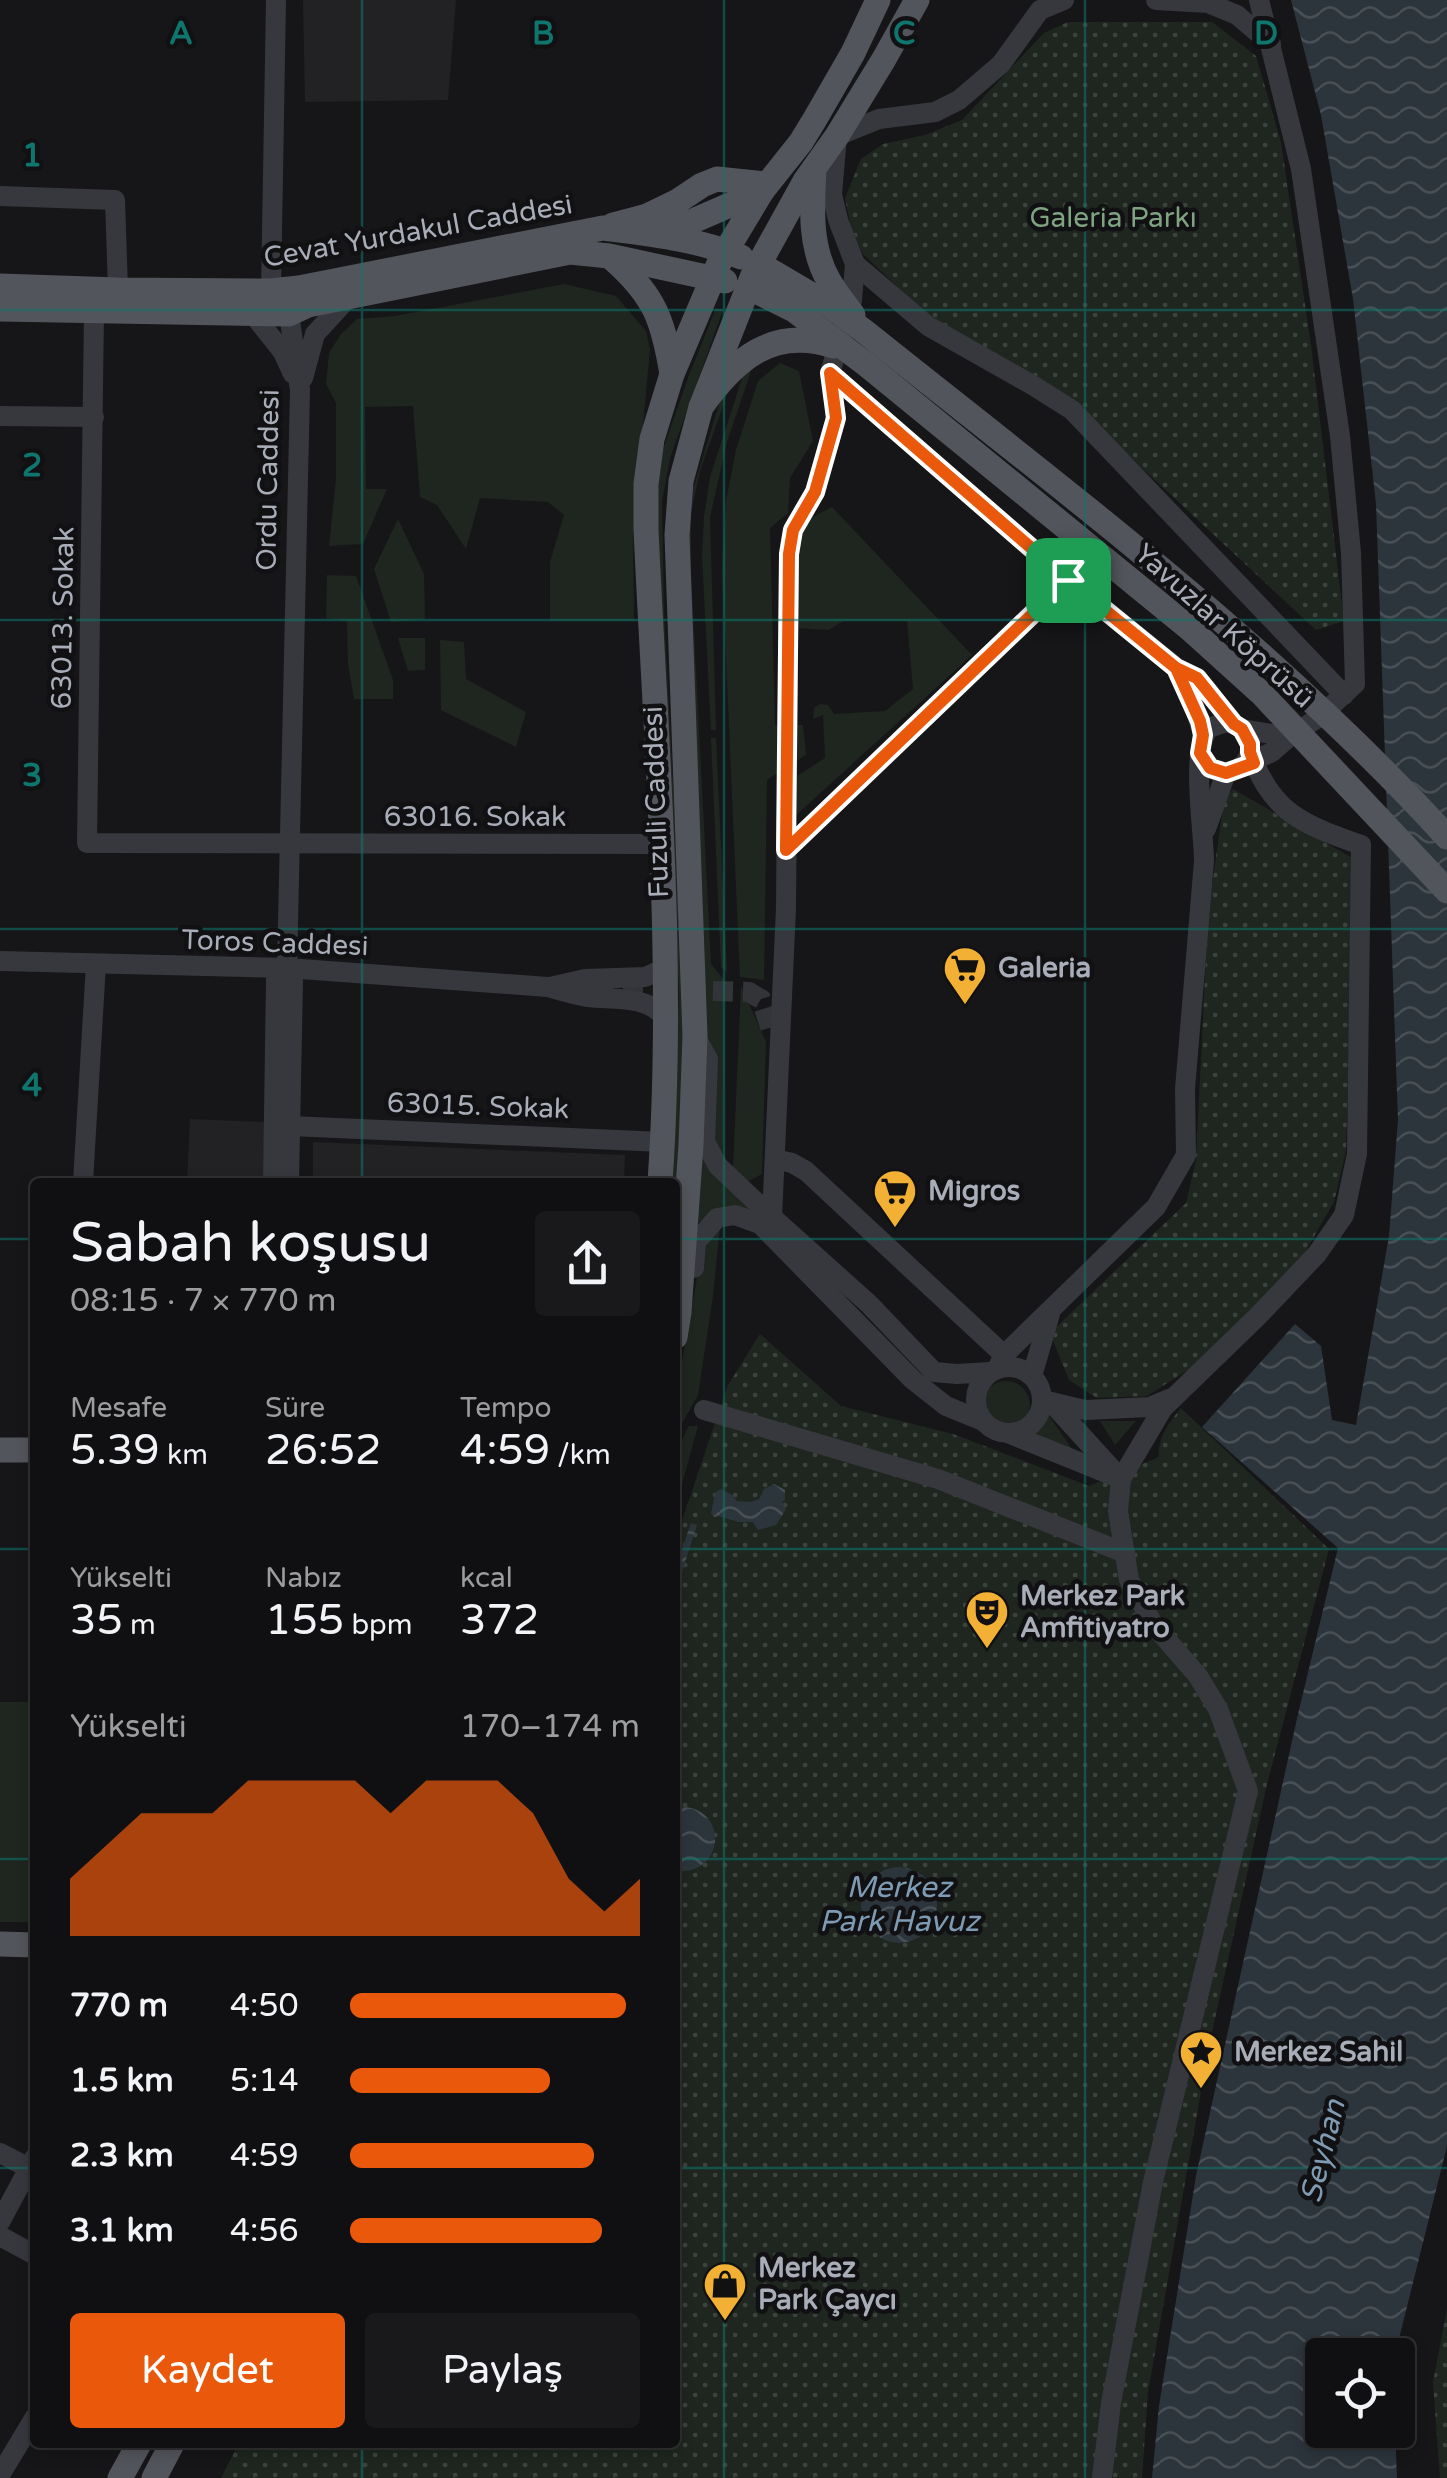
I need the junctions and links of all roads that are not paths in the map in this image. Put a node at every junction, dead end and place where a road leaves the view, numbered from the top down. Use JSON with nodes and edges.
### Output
{"nodes":[{"id":1,"x":276,"y":0,"type":"edge"},
{"id":2,"x":878,"y":0,"type":"edge"},
{"id":3,"x":917,"y":0,"type":"edge"},
{"id":4,"x":1064,"y":0,"type":"edge"},
{"id":5,"x":1156,"y":0,"type":"edge"},
{"id":6,"x":1258,"y":0,"type":"edge"},
{"id":7,"x":1271,"y":44,"type":"junction"},
{"id":8,"x":836,"y":136,"type":"junction"},
{"id":9,"x":814,"y":169,"type":"junction"},
{"id":10,"x":764,"y":188,"type":"junction"},
{"id":11,"x":0,"y":196,"type":"edge"},
{"id":12,"x":603,"y":228,"type":"junction"},
{"id":13,"x":631,"y":232,"type":"junction"},
{"id":14,"x":609,"y":256,"type":"junction"},
{"id":15,"x":719,"y":263,"type":"junction"},
{"id":16,"x":855,"y":264,"type":"junction"},
{"id":17,"x":753,"y":276,"type":"junction"},
{"id":18,"x":0,"y":286,"type":"edge"},
{"id":19,"x":118,"y":290,"type":"junction"},
{"id":20,"x":270,"y":291,"type":"junction"},
{"id":21,"x":348,"y":298,"type":"junction"},
{"id":22,"x":0,"y":308,"type":"edge"},
{"id":23,"x":94,"y":311,"type":"junction"},
{"id":24,"x":252,"y":313,"type":"junction"},
{"id":25,"x":289,"y":314,"type":"junction"},
{"id":26,"x":857,"y":341,"type":"junction"},
{"id":27,"x":830,"y":373,"type":"junction"},
{"id":28,"x":672,"y":374,"type":"junction"},
{"id":29,"x":300,"y":390,"type":"junction"},
{"id":30,"x":701,"y":406,"type":"junction"},
{"id":31,"x":0,"y":416,"type":"edge"},
{"id":32,"x":94,"y":417,"type":"junction"},
{"id":33,"x":1068,"y":580,"type":"junction"},
{"id":34,"x":1176,"y":668,"type":"junction"},
{"id":35,"x":1344,"y":695,"type":"junction"},
{"id":36,"x":1238,"y":727,"type":"junction"},
{"id":37,"x":1289,"y":736,"type":"junction"},
{"id":38,"x":1202,"y":744,"type":"junction"},
{"id":39,"x":1243,"y":764,"type":"junction"},
{"id":40,"x":1204,"y":835,"type":"junction"},
{"id":41,"x":1447,"y":836,"type":"edge"},
{"id":42,"x":289,"y":844,"type":"junction"},
{"id":43,"x":661,"y":844,"type":"junction"},
{"id":44,"x":786,"y":850,"type":"junction"},
{"id":45,"x":1447,"y":890,"type":"edge"},
{"id":46,"x":0,"y":962,"type":"edge"},
{"id":47,"x":96,"y":964,"type":"junction"},
{"id":48,"x":287,"y":968,"type":"junction"},
{"id":49,"x":664,"y":968,"type":"junction"},
{"id":50,"x":548,"y":987,"type":"junction"},
{"id":51,"x":586,"y":988,"type":"tunnel mouth"},
{"id":52,"x":665,"y":1018,"type":"junction"},
{"id":53,"x":694,"y":1036,"type":"junction"},
{"id":54,"x":773,"y":1036,"type":"tunnel mouth"},
{"id":55,"x":780,"y":1074,"type":"junction"},
{"id":56,"x":290,"y":1126,"type":"junction"},
{"id":57,"x":663,"y":1142,"type":"junction"},
{"id":58,"x":775,"y":1160,"type":"junction"},
{"id":59,"x":84,"y":1178,"type":"edge"},
{"id":60,"x":273,"y":1178,"type":"edge"},
{"id":61,"x":289,"y":1178,"type":"edge"},
{"id":62,"x":660,"y":1178,"type":"edge"},
{"id":63,"x":772,"y":1217,"type":"junction"},
{"id":64,"x":680,"y":1286,"type":"edge"},
{"id":65,"x":1052,"y":1308,"type":"junction"},
{"id":66,"x":680,"y":1316,"type":"edge"},
{"id":67,"x":997,"y":1365,"type":"junction"},
{"id":68,"x":1041,"y":1388,"type":"junction"},
{"id":69,"x":1175,"y":1396,"type":"junction"},
{"id":70,"x":704,"y":1410,"type":"dead end"},
{"id":71,"x":983,"y":1422,"type":"junction"},
{"id":72,"x":1010,"y":1434,"type":"junction"},
{"id":73,"x":0,"y":1450,"type":"edge"},
{"id":74,"x":30,"y":1450,"type":"edge"},
{"id":75,"x":1120,"y":1478,"type":"junction"},
{"id":76,"x":1124,"y":1553,"type":"junction"},
{"id":77,"x":0,"y":1944,"type":"edge"},
{"id":78,"x":30,"y":1945,"type":"edge"},
{"id":79,"x":0,"y":2153,"type":"edge"},
{"id":80,"x":30,"y":2162,"type":"edge"},
{"id":81,"x":30,"y":2167,"type":"edge"},
{"id":82,"x":0,"y":2222,"type":"edge"},
{"id":83,"x":0,"y":2236,"type":"edge"},
{"id":84,"x":30,"y":2252,"type":"edge"},
{"id":85,"x":30,"y":2424,"type":"edge"},
{"id":86,"x":137,"y":2448,"type":"edge"},
{"id":87,"x":169,"y":2448,"type":"edge"},
{"id":88,"x":0,"y":2475,"type":"edge"},
{"id":89,"x":120,"y":2478,"type":"edge"},
{"id":90,"x":154,"y":2478,"type":"edge"},
{"id":91,"x":1102,"y":2478,"type":"edge"}],
"edges":[{"from":1,"to":20,"type":"street"},
{"from":2,"to":10,"type":"main road","name":"Fuzuli Caddesi"},
{"from":3,"to":8,"type":"main road","name":"Fuzuli Caddesi"},
{"from":4,"to":8,"type":"street"},
{"from":5,"to":7,"type":"street"},
{"from":6,"to":7,"type":"street"},
{"from":7,"to":35,"type":"street"},
{"from":8,"to":9,"type":"main road","name":"Fuzuli Caddesi"},
{"from":8,"to":16,"type":"street"},
{"from":9,"to":17,"type":"main road","name":"Fuzuli Caddesi"},
{"from":9,"to":26,"type":"main road","bridge":true},
{"from":10,"to":12,"type":"main road"},
{"from":10,"to":13,"type":"main road"},
{"from":10,"to":15,"type":"main road","name":"Fuzuli Caddesi"},
{"from":11,"to":19,"type":"street"},
{"from":12,"to":13,"type":"main road","name":"Cevat Yurdakul Caddesi"},
{"from":12,"to":20,"type":"main road","name":"Cevat Yurdakul Caddesi"},
{"from":13,"to":15,"type":"main road","name":"Cevat Yurdakul Caddesi"},
{"from":14,"to":15,"type":"main road","name":"Cevat Yurdakul Caddesi"},
{"from":14,"to":21,"type":"main road","name":"Cevat Yurdakul Caddesi"},
{"from":14,"to":28,"type":"main road"},
{"from":15,"to":17,"type":"main road","name":"Yavuzlar Köprüsü"},
{"from":15,"to":28,"type":"main road","name":"Fuzuli Caddesi"},
{"from":16,"to":27,"type":"street"},
{"from":16,"to":35,"type":"street"},
{"from":17,"to":26,"type":"main road","name":"Yavuzlar Köprüsü","bridge":true},
{"from":17,"to":30,"type":"main road","name":"Fuzuli Caddesi"},
{"from":18,"to":19,"type":"main road","name":"Cevat Yurdakul Caddesi"},
{"from":19,"to":20,"type":"main road","name":"Cevat Yurdakul Caddesi"},
{"from":20,"to":25,"type":"street"},
{"from":21,"to":25,"type":"main road","name":"Cevat Yurdakul Caddesi"},
{"from":21,"to":29,"type":"street"},
{"from":22,"to":23,"type":"main road","name":"Cevat Yurdakul Caddesi"},
{"from":23,"to":24,"type":"main road","name":"Cevat Yurdakul Caddesi"},
{"from":23,"to":32,"type":"street","name":"63013. Sokak"},
{"from":24,"to":25,"type":"main road","name":"Cevat Yurdakul Caddesi"},
{"from":24,"to":29,"type":"street"},
{"from":25,"to":29,"type":"street","name":"Ordu Caddesi"},
{"from":26,"to":30,"type":"main road","bridge":true},
{"from":26,"to":41,"type":"main road","name":"Yavuzlar Köprüsü","bridge":true},
{"from":26,"to":45,"type":"main road","name":"Yavuzlar Köprüsü","bridge":true},
{"from":27,"to":33,"type":"street"},
{"from":27,"to":44,"type":"street"},
{"from":28,"to":43,"type":"main road","name":"Fuzuli Caddesi"},
{"from":29,"to":42,"type":"street","name":"Ordu Caddesi"},
{"from":30,"to":53,"type":"main road","name":"Fuzuli Caddesi"},
{"from":31,"to":32,"type":"street"},
{"from":32,"to":42,"type":"street","name":"63013. Sokak"},
{"from":33,"to":34,"type":"street"},
{"from":33,"to":44,"type":"street"},
{"from":34,"to":36,"type":"street"},
{"from":34,"to":38,"type":"street"},
{"from":35,"to":37,"type":"street"},
{"from":36,"to":37,"type":"street"},
{"from":36,"to":38,"type":"street"},
{"from":36,"to":39,"type":"street"},
{"from":37,"to":39,"type":"street"},
{"from":38,"to":39,"type":"street"},
{"from":38,"to":40,"type":"street"},
{"from":39,"to":40,"type":"street"},
{"from":39,"to":69,"type":"street"},
{"from":40,"to":65,"type":"street"},
{"from":42,"to":43,"type":"street","name":"63016. Sokak"},
{"from":42,"to":48,"type":"street","name":"Ordu Caddesi"},
{"from":43,"to":49,"type":"main road","name":"Fuzuli Caddesi"},
{"from":44,"to":55,"type":"street"},
{"from":46,"to":47,"type":"street","name":"Toros Caddesi"},
{"from":47,"to":48,"type":"street","name":"Toros Caddesi"},
{"from":47,"to":59,"type":"street"},
{"from":48,"to":50,"type":"street","name":"Toros Caddesi"},
{"from":48,"to":56,"type":"street","name":"Ordu Caddesi"},
{"from":48,"to":60,"type":"street","name":"Ordu Caddesi"},
{"from":49,"to":50,"type":"street","name":"Toros Caddesi"},
{"from":49,"to":52,"type":"main road","name":"Fuzuli Caddesi"},
{"from":50,"to":51,"type":"street"},
{"from":50,"to":52,"type":"street","name":"Toros Caddesi"},
{"from":52,"to":57,"type":"main road","name":"Fuzuli Caddesi"},
{"from":53,"to":63,"type":"street"},
{"from":53,"to":64,"type":"main road","name":"Fuzuli Caddesi"},
{"from":54,"to":55,"type":"street"},
{"from":55,"to":58,"type":"street"},
{"from":56,"to":57,"type":"street","name":"63015. Sokak"},
{"from":56,"to":61,"type":"street","name":"Ordu Caddesi"},
{"from":57,"to":62,"type":"main road","name":"Fuzuli Caddesi"},
{"from":58,"to":63,"type":"street"},
{"from":58,"to":67,"type":"street"},
{"from":63,"to":67,"type":"street"},
{"from":65,"to":67,"type":"street"},
{"from":65,"to":68,"type":"street"},
{"from":66,"to":71,"type":"street"},
{"from":67,"to":68,"type":"street"},
{"from":67,"to":71,"type":"street"},
{"from":68,"to":69,"type":"street"},
{"from":68,"to":72,"type":"street"},
{"from":68,"to":75,"type":"street"},
{"from":69,"to":75,"type":"street"},
{"from":70,"to":76,"type":"street"},
{"from":71,"to":72,"type":"street"},
{"from":72,"to":75,"type":"street"},
{"from":73,"to":74,"type":"main road"},
{"from":75,"to":76,"type":"street"},
{"from":76,"to":91,"type":"street"},
{"from":77,"to":78,"type":"main road"},
{"from":79,"to":80,"type":"street"},
{"from":81,"to":82,"type":"street"},
{"from":83,"to":84,"type":"street"},
{"from":85,"to":88,"type":"street"},
{"from":86,"to":89,"type":"main road"},
{"from":87,"to":90,"type":"main road"}]}
